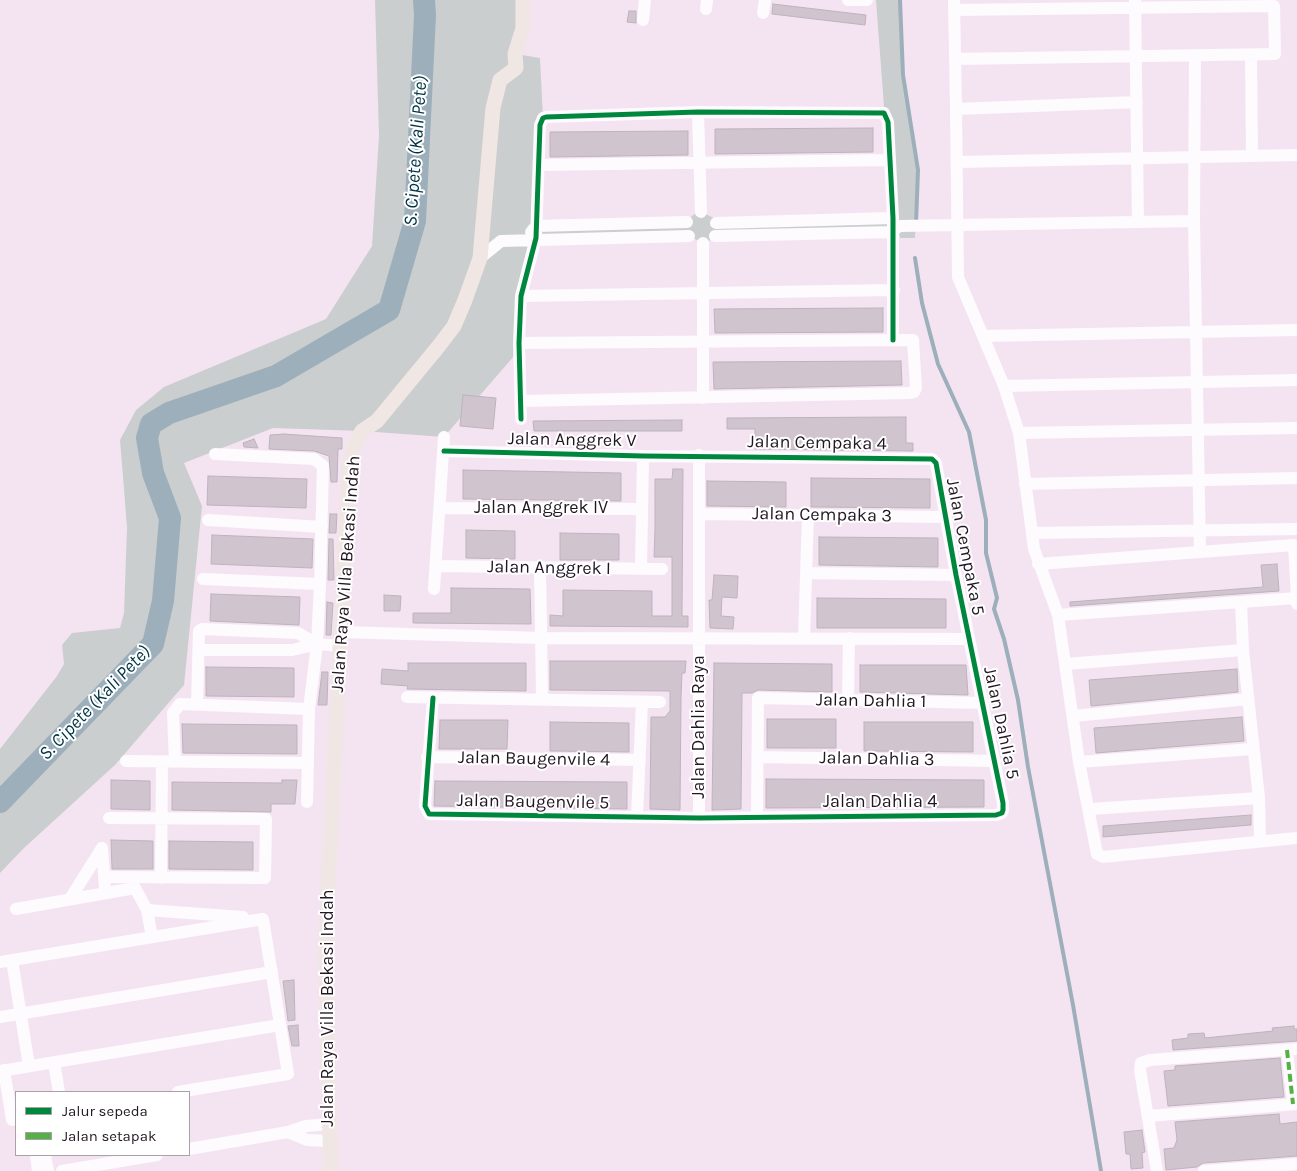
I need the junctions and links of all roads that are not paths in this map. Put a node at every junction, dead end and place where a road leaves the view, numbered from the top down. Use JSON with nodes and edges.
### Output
{"nodes":[{"id":1,"x":523,"y":0,"type":"edge"},
{"id":2,"x":645,"y":0,"type":"edge"},
{"id":3,"x":765,"y":0,"type":"edge"},
{"id":4,"x":848,"y":0,"type":"edge"},
{"id":5,"x":867,"y":0,"type":"edge"},
{"id":6,"x":1274,"y":3,"type":"edge"},
{"id":7,"x":1135,"y":4,"type":"edge"},
{"id":8,"x":954,"y":5,"type":"edge"},
{"id":9,"x":763,"y":13,"type":"dead end"},
{"id":10,"x":642,"y":20,"type":"dead end"},
{"id":11,"x":1251,"y":55,"type":"junction"},
{"id":12,"x":1136,"y":56,"type":"junction"},
{"id":13,"x":1195,"y":56,"type":"junction"},
{"id":14,"x":955,"y":59,"type":"junction"},
{"id":15,"x":1137,"y":102,"type":"junction"},
{"id":16,"x":956,"y":109,"type":"junction"},
{"id":17,"x":698,"y":112,"type":"junction"},
{"id":18,"x":1297,"y":155,"type":"edge"},
{"id":19,"x":1138,"y":156,"type":"junction"},
{"id":20,"x":1252,"y":156,"type":"junction"},
{"id":21,"x":1195,"y":157,"type":"junction"},
{"id":22,"x":888,"y":160,"type":"junction"},
{"id":23,"x":958,"y":162,"type":"junction"},
{"id":24,"x":698,"y":163,"type":"junction"},
{"id":25,"x":539,"y":165,"type":"junction"},
{"id":26,"x":701,"y":212,"type":"junction"},
{"id":27,"x":1194,"y":221,"type":"junction"},
{"id":28,"x":687,"y":222,"type":"junction"},
{"id":29,"x":1138,"y":222,"type":"junction"},
{"id":30,"x":716,"y":223,"type":"junction"},
{"id":31,"x":895,"y":225,"type":"junction"},
{"id":32,"x":956,"y":225,"type":"junction"},
{"id":33,"x":532,"y":235,"type":"junction"},
{"id":34,"x":689,"y":236,"type":"junction"},
{"id":35,"x":715,"y":236,"type":"junction"},
{"id":36,"x":702,"y":243,"type":"junction"},
{"id":37,"x":480,"y":258,"type":"junction"},
{"id":38,"x":894,"y":290,"type":"junction"},
{"id":39,"x":702,"y":292,"type":"junction"},
{"id":40,"x":521,"y":296,"type":"junction"},
{"id":41,"x":1297,"y":330,"type":"edge"},
{"id":42,"x":1197,"y":332,"type":"junction"},
{"id":43,"x":983,"y":336,"type":"junction"},
{"id":44,"x":893,"y":340,"type":"junction"},
{"id":45,"x":703,"y":341,"type":"junction"},
{"id":46,"x":519,"y":343,"type":"junction"},
{"id":47,"x":1297,"y":380,"type":"edge"},
{"id":48,"x":1198,"y":381,"type":"junction"},
{"id":49,"x":1004,"y":386,"type":"junction"},
{"id":50,"x":703,"y":398,"type":"junction"},
{"id":51,"x":521,"y":401,"type":"junction"},
{"id":52,"x":521,"y":419,"type":"dead end"},
{"id":53,"x":1297,"y":428,"type":"edge"},
{"id":54,"x":1198,"y":430,"type":"junction"},
{"id":55,"x":1019,"y":434,"type":"junction"},
{"id":56,"x":444,"y":437,"type":"dead end"},
{"id":57,"x":444,"y":451,"type":"junction"},
{"id":58,"x":215,"y":454,"type":"dead end"},
{"id":59,"x":699,"y":455,"type":"junction"},
{"id":60,"x":643,"y":456,"type":"junction"},
{"id":61,"x":934,"y":460,"type":"joint"},
{"id":62,"x":1297,"y":478,"type":"edge"},
{"id":63,"x":1199,"y":480,"type":"junction"},
{"id":64,"x":1025,"y":484,"type":"junction"},
{"id":65,"x":440,"y":508,"type":"junction"},
{"id":66,"x":641,"y":509,"type":"junction"},
{"id":67,"x":699,"y":514,"type":"junction"},
{"id":68,"x":808,"y":515,"type":"junction"},
{"id":69,"x":944,"y":517,"type":"junction"},
{"id":70,"x":208,"y":520,"type":"dead end"},
{"id":71,"x":322,"y":527,"type":"junction"},
{"id":72,"x":1297,"y":529,"type":"edge"},
{"id":73,"x":1200,"y":531,"type":"junction"},
{"id":74,"x":1032,"y":532,"type":"junction"},
{"id":75,"x":1296,"y":545,"type":"edge"},
{"id":76,"x":1200,"y":551,"type":"junction"},
{"id":77,"x":1038,"y":564,"type":"junction"},
{"id":78,"x":436,"y":566,"type":"junction"},
{"id":79,"x":540,"y":568,"type":"junction"},
{"id":80,"x":641,"y":569,"type":"junction"},
{"id":81,"x":662,"y":569,"type":"dead end"},
{"id":82,"x":806,"y":573,"type":"junction"},
{"id":83,"x":956,"y":575,"type":"junction"},
{"id":84,"x":203,"y":579,"type":"dead end"},
{"id":85,"x":320,"y":584,"type":"junction"},
{"id":86,"x":434,"y":589,"type":"dead end"},
{"id":87,"x":1297,"y":598,"type":"edge"},
{"id":88,"x":1240,"y":602,"type":"junction"},
{"id":89,"x":1297,"y":604,"type":"edge"},
{"id":90,"x":1058,"y":615,"type":"junction"},
{"id":91,"x":698,"y":636,"type":"junction"},
{"id":92,"x":541,"y":638,"type":"junction"},
{"id":93,"x":804,"y":638,"type":"junction"},
{"id":94,"x":849,"y":638,"type":"junction"},
{"id":95,"x":341,"y":639,"type":"junction"},
{"id":96,"x":969,"y":639,"type":"junction"},
{"id":97,"x":317,"y":644,"type":"junction"},
{"id":98,"x":200,"y":650,"type":"junction"},
{"id":99,"x":1243,"y":650,"type":"junction"},
{"id":100,"x":1066,"y":664,"type":"junction"},
{"id":101,"x":407,"y":697,"type":"dead end"},
{"id":102,"x":433,"y":698,"type":"junction"},
{"id":103,"x":542,"y":699,"type":"junction"},
{"id":104,"x":1248,"y":699,"type":"junction"},
{"id":105,"x":848,"y":700,"type":"junction"},
{"id":106,"x":642,"y":702,"type":"junction"},
{"id":107,"x":660,"y":702,"type":"dead end"},
{"id":108,"x":984,"y":703,"type":"junction"},
{"id":109,"x":197,"y":704,"type":"junction"},
{"id":110,"x":309,"y":709,"type":"junction"},
{"id":111,"x":1074,"y":716,"type":"junction"},
{"id":112,"x":1252,"y":748,"type":"junction"},
{"id":113,"x":427,"y":757,"type":"junction"},
{"id":114,"x":759,"y":758,"type":"junction"},
{"id":115,"x":640,"y":760,"type":"junction"},
{"id":116,"x":126,"y":761,"type":"dead end"},
{"id":117,"x":995,"y":761,"type":"junction"},
{"id":118,"x":169,"y":762,"type":"junction"},
{"id":119,"x":1079,"y":762,"type":"junction"},
{"id":120,"x":308,"y":764,"type":"junction"},
{"id":121,"x":1258,"y":798,"type":"junction"},
{"id":122,"x":306,"y":802,"type":"dead end"},
{"id":123,"x":1090,"y":809,"type":"junction"},
{"id":124,"x":1002,"y":813,"type":"joint"},
{"id":125,"x":757,"y":816,"type":"junction"},
{"id":126,"x":637,"y":817,"type":"junction"},
{"id":127,"x":109,"y":818,"type":"dead end"},
{"id":128,"x":699,"y":818,"type":"junction"},
{"id":129,"x":162,"y":819,"type":"junction"},
{"id":130,"x":1297,"y":838,"type":"edge"},
{"id":131,"x":1260,"y":841,"type":"junction"},
{"id":132,"x":111,"y":877,"type":"dead end"},
{"id":133,"x":161,"y":878,"type":"junction"},
{"id":134,"x":106,"y":892,"type":"junction"},
{"id":135,"x":70,"y":899,"type":"junction"},
{"id":136,"x":16,"y":910,"type":"dead end"},
{"id":137,"x":147,"y":910,"type":"junction"},
{"id":138,"x":263,"y":919,"type":"junction"},
{"id":139,"x":152,"y":937,"type":"junction"},
{"id":140,"x":6,"y":961,"type":"edge"},
{"id":141,"x":272,"y":972,"type":"junction"},
{"id":142,"x":20,"y":1013,"type":"junction"},
{"id":143,"x":0,"y":1017,"type":"edge"},
{"id":144,"x":280,"y":1024,"type":"junction"},
{"id":145,"x":1292,"y":1049,"type":"edge"},
{"id":146,"x":54,"y":1062,"type":"junction"},
{"id":147,"x":29,"y":1066,"type":"junction"},
{"id":148,"x":2,"y":1070,"type":"edge"},
{"id":149,"x":59,"y":1091,"type":"edge"},
{"id":150,"x":184,"y":1091,"type":"edge"},
{"id":151,"x":1295,"y":1104,"type":"edge"},
{"id":152,"x":1148,"y":1116,"type":"junction"},
{"id":153,"x":9,"y":1120,"type":"edge"},
{"id":154,"x":329,"y":1124,"type":"junction"},
{"id":155,"x":288,"y":1132,"type":"junction"},
{"id":156,"x":329,"y":1142,"type":"junction"},
{"id":157,"x":190,"y":1149,"type":"edge"},
{"id":158,"x":36,"y":1156,"type":"edge"},
{"id":159,"x":45,"y":1156,"type":"edge"},
{"id":160,"x":151,"y":1156,"type":"edge"},
{"id":161,"x":1297,"y":1164,"type":"edge"},
{"id":162,"x":38,"y":1171,"type":"edge"},
{"id":163,"x":48,"y":1171,"type":"edge"},
{"id":164,"x":62,"y":1171,"type":"edge"},
{"id":165,"x":332,"y":1171,"type":"edge"},
{"id":166,"x":1157,"y":1171,"type":"edge"},
{"id":167,"x":1204,"y":1171,"type":"edge"}],
"edges":[{"from":1,"to":37,"type":"main road","name":"Jalan Raya Villa Bekasi Indah"},
{"from":2,"to":10,"type":"street"},
{"from":3,"to":9,"type":"street"},
{"from":4,"to":5,"type":"street"},
{"from":6,"to":7,"type":"street"},
{"from":6,"to":11,"type":"street"},
{"from":7,"to":8,"type":"street"},
{"from":7,"to":12,"type":"street"},
{"from":8,"to":14,"type":"street"},
{"from":11,"to":13,"type":"street"},
{"from":11,"to":20,"type":"street"},
{"from":12,"to":13,"type":"street"},
{"from":12,"to":14,"type":"street"},
{"from":12,"to":15,"type":"street"},
{"from":13,"to":21,"type":"street"},
{"from":14,"to":16,"type":"street"},
{"from":15,"to":16,"type":"street"},
{"from":15,"to":19,"type":"street"},
{"from":16,"to":23,"type":"street"},
{"from":17,"to":22,"type":"street"},
{"from":17,"to":24,"type":"street"},
{"from":17,"to":25,"type":"street"},
{"from":18,"to":20,"type":"street"},
{"from":19,"to":21,"type":"street"},
{"from":19,"to":23,"type":"street"},
{"from":19,"to":29,"type":"street"},
{"from":20,"to":21,"type":"street"},
{"from":21,"to":27,"type":"street"},
{"from":22,"to":24,"type":"street"},
{"from":22,"to":31,"type":"street"},
{"from":23,"to":32,"type":"street"},
{"from":24,"to":25,"type":"street"},
{"from":24,"to":26,"type":"street"},
{"from":25,"to":33,"type":"street"},
{"from":26,"to":28,"type":"street"},
{"from":26,"to":30,"type":"street"},
{"from":27,"to":29,"type":"street"},
{"from":27,"to":42,"type":"street"},
{"from":28,"to":33,"type":"street"},
{"from":28,"to":34,"type":"street"},
{"from":29,"to":32,"type":"street"},
{"from":30,"to":31,"type":"street"},
{"from":30,"to":35,"type":"street"},
{"from":31,"to":32,"type":"street"},
{"from":31,"to":35,"type":"street"},
{"from":31,"to":38,"type":"street"},
{"from":32,"to":43,"type":"street"},
{"from":33,"to":34,"type":"street"},
{"from":33,"to":37,"type":"street"},
{"from":33,"to":40,"type":"street"},
{"from":34,"to":36,"type":"street"},
{"from":35,"to":36,"type":"street"},
{"from":36,"to":39,"type":"street"},
{"from":37,"to":95,"type":"main road","name":"Jalan Raya Villa Bekasi Indah"},
{"from":38,"to":39,"type":"street"},
{"from":38,"to":44,"type":"street"},
{"from":39,"to":40,"type":"street"},
{"from":39,"to":45,"type":"street"},
{"from":40,"to":46,"type":"street"},
{"from":41,"to":42,"type":"street"},
{"from":42,"to":43,"type":"street"},
{"from":42,"to":48,"type":"street"},
{"from":43,"to":49,"type":"street"},
{"from":44,"to":45,"type":"street"},
{"from":44,"to":50,"type":"street"},
{"from":45,"to":46,"type":"street"},
{"from":45,"to":50,"type":"street"},
{"from":46,"to":51,"type":"street"},
{"from":47,"to":48,"type":"street"},
{"from":48,"to":49,"type":"street"},
{"from":48,"to":54,"type":"street"},
{"from":49,"to":55,"type":"street"},
{"from":50,"to":51,"type":"street"},
{"from":51,"to":52,"type":"street"},
{"from":53,"to":54,"type":"street"},
{"from":54,"to":55,"type":"street"},
{"from":54,"to":63,"type":"street"},
{"from":55,"to":64,"type":"street"},
{"from":56,"to":57,"type":"street"},
{"from":57,"to":60,"type":"street","name":"Jalan Anggrek V"},
{"from":57,"to":65,"type":"street"},
{"from":58,"to":71,"type":"street"},
{"from":59,"to":60,"type":"street","name":"Jalan Anggrek V"},
{"from":59,"to":61,"type":"street","name":"Jalan Cempaka 4"},
{"from":59,"to":67,"type":"street","name":"Jalan Dahlia Raya"},
{"from":60,"to":66,"type":"street"},
{"from":61,"to":69,"type":"street","name":"Jalan Cempaka 5"},
{"from":62,"to":63,"type":"street"},
{"from":63,"to":64,"type":"street"},
{"from":63,"to":73,"type":"street"},
{"from":64,"to":74,"type":"street"},
{"from":65,"to":66,"type":"street","name":"Jalan Anggrek IV"},
{"from":65,"to":78,"type":"street"},
{"from":66,"to":80,"type":"street"},
{"from":67,"to":68,"type":"street","name":"Jalan Cempaka 3"},
{"from":67,"to":91,"type":"street","name":"Jalan Dahlia Raya"},
{"from":68,"to":69,"type":"street","name":"Jalan Cempaka 3"},
{"from":68,"to":82,"type":"street"},
{"from":69,"to":83,"type":"street","name":"Jalan Cempaka 5"},
{"from":70,"to":71,"type":"street"},
{"from":71,"to":85,"type":"street"},
{"from":72,"to":73,"type":"street"},
{"from":73,"to":74,"type":"street"},
{"from":73,"to":76,"type":"street"},
{"from":74,"to":77,"type":"street"},
{"from":75,"to":76,"type":"street"},
{"from":75,"to":87,"type":"street"},
{"from":76,"to":77,"type":"street"},
{"from":77,"to":90,"type":"street"},
{"from":78,"to":79,"type":"street","name":"Jalan Anggrek I"},
{"from":78,"to":86,"type":"street"},
{"from":79,"to":80,"type":"street","name":"Jalan Anggrek I"},
{"from":79,"to":92,"type":"street"},
{"from":80,"to":81,"type":"street","name":"Jalan Anggrek I"},
{"from":82,"to":83,"type":"street"},
{"from":82,"to":93,"type":"street"},
{"from":83,"to":96,"type":"street","name":"Jalan Cempaka 5"},
{"from":84,"to":85,"type":"street"},
{"from":85,"to":97,"type":"street"},
{"from":87,"to":88,"type":"street"},
{"from":87,"to":89,"type":"street"},
{"from":88,"to":90,"type":"street"},
{"from":88,"to":99,"type":"street"},
{"from":90,"to":100,"type":"street"},
{"from":91,"to":92,"type":"street"},
{"from":91,"to":93,"type":"street"},
{"from":91,"to":128,"type":"street","name":"Jalan Dahlia Raya"},
{"from":92,"to":95,"type":"street"},
{"from":92,"to":103,"type":"street"},
{"from":93,"to":94,"type":"street"},
{"from":94,"to":96,"type":"street"},
{"from":94,"to":105,"type":"street"},
{"from":95,"to":97,"type":"street"},
{"from":95,"to":154,"type":"main road","name":"Jalan Raya Villa Bekasi Indah"},
{"from":96,"to":108,"type":"street","name":"Jalan Dahlia 5"},
{"from":97,"to":98,"type":"street"},
{"from":97,"to":98,"type":"street"},
{"from":97,"to":110,"type":"street"},
{"from":98,"to":109,"type":"street"},
{"from":99,"to":100,"type":"street"},
{"from":99,"to":104,"type":"street"},
{"from":100,"to":111,"type":"street"},
{"from":101,"to":102,"type":"street"},
{"from":102,"to":103,"type":"street"},
{"from":102,"to":113,"type":"street"},
{"from":103,"to":106,"type":"street"},
{"from":104,"to":111,"type":"street"},
{"from":104,"to":112,"type":"street"},
{"from":105,"to":108,"type":"street","name":"Jalan Dahlia 1"},
{"from":105,"to":114,"type":"street","name":"Jalan Dahlia 1"},
{"from":106,"to":107,"type":"street"},
{"from":106,"to":115,"type":"street"},
{"from":108,"to":117,"type":"street","name":"Jalan Dahlia 5"},
{"from":109,"to":110,"type":"street"},
{"from":109,"to":118,"type":"street"},
{"from":110,"to":120,"type":"street"},
{"from":111,"to":119,"type":"street"},
{"from":112,"to":119,"type":"street"},
{"from":112,"to":121,"type":"street"},
{"from":113,"to":115,"type":"street","name":"Jalan Baugenvile 4"},
{"from":113,"to":126,"type":"street","name":"Jalan Baugenvile 5"},
{"from":114,"to":117,"type":"street","name":"Jalan Dahlia 3"},
{"from":114,"to":125,"type":"street"},
{"from":115,"to":126,"type":"street"},
{"from":116,"to":118,"type":"street"},
{"from":117,"to":124,"type":"street","name":"Jalan Dahlia 5"},
{"from":118,"to":120,"type":"street"},
{"from":118,"to":129,"type":"street"},
{"from":119,"to":123,"type":"street"},
{"from":120,"to":122,"type":"street"},
{"from":121,"to":123,"type":"street"},
{"from":121,"to":131,"type":"street"},
{"from":123,"to":131,"type":"street"},
{"from":124,"to":125,"type":"street","name":"Jalan Dahlia 4"},
{"from":125,"to":128,"type":"street","name":"Jalan Dahlia 4"},
{"from":126,"to":128,"type":"street","name":"Jalan Baugenvile 5"},
{"from":127,"to":129,"type":"street"},
{"from":129,"to":133,"type":"street"},
{"from":129,"to":133,"type":"street"},
{"from":130,"to":131,"type":"street"},
{"from":132,"to":133,"type":"street"},
{"from":134,"to":135,"type":"street"},
{"from":134,"to":135,"type":"street"},
{"from":134,"to":137,"type":"street"},
{"from":135,"to":136,"type":"street"},
{"from":137,"to":138,"type":"street"},
{"from":137,"to":139,"type":"street"},
{"from":138,"to":139,"type":"street"},
{"from":138,"to":141,"type":"street"},
{"from":139,"to":140,"type":"street"},
{"from":140,"to":142,"type":"street"},
{"from":141,"to":142,"type":"street"},
{"from":141,"to":144,"type":"street"},
{"from":142,"to":143,"type":"street"},
{"from":142,"to":147,"type":"street"},
{"from":144,"to":146,"type":"street"},
{"from":144,"to":150,"type":"street"},
{"from":145,"to":151,"type":"street"},
{"from":145,"to":152,"type":"street"},
{"from":146,"to":147,"type":"street"},
{"from":146,"to":149,"type":"street"},
{"from":147,"to":148,"type":"street"},
{"from":148,"to":153,"type":"street"},
{"from":151,"to":152,"type":"street"},
{"from":152,"to":166,"type":"street"},
{"from":154,"to":155,"type":"street"},
{"from":154,"to":156,"type":"main road","name":"Jalan Raya Villa Bekasi Indah"},
{"from":155,"to":156,"type":"street"},
{"from":155,"to":157,"type":"street"},
{"from":156,"to":165,"type":"main road","name":"Jalan Raya Villa Bekasi Indah"},
{"from":158,"to":162,"type":"street"},
{"from":159,"to":163,"type":"street"},
{"from":160,"to":164,"type":"street"},
{"from":161,"to":167,"type":"street"}]}
